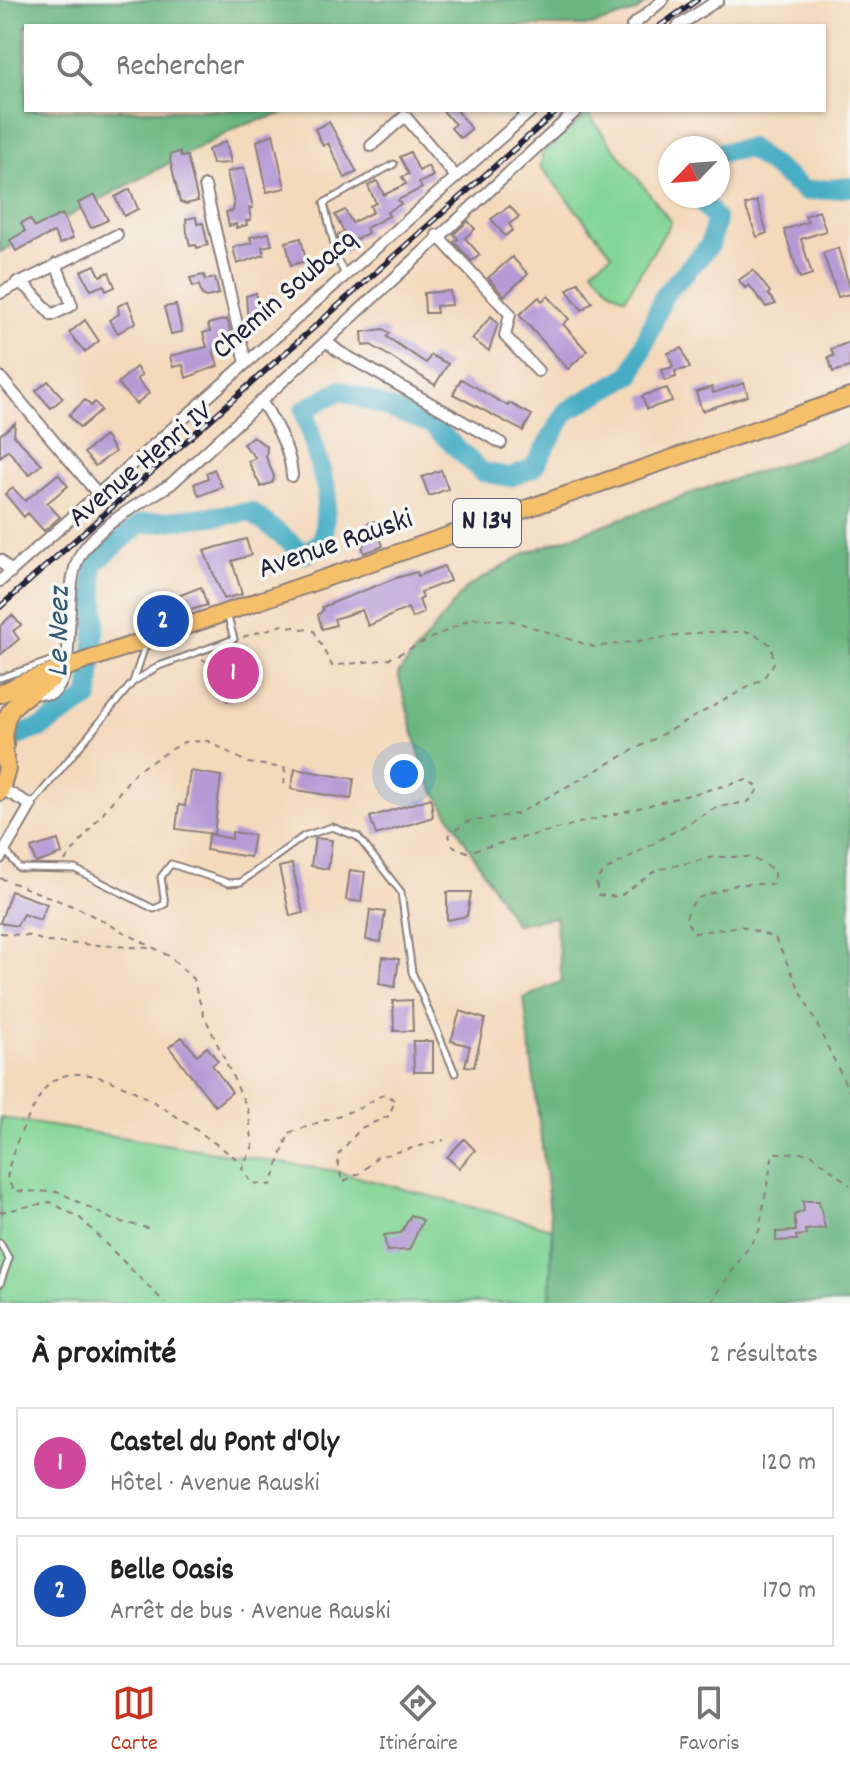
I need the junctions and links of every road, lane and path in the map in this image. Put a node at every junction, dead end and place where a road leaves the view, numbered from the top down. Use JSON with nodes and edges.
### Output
{"nodes":[{"id":1,"x":663,"y":0,"type":"edge"},
{"id":2,"x":718,"y":0,"type":"edge"},
{"id":3,"x":634,"y":24,"type":"edge"},
{"id":4,"x":681,"y":24,"type":"edge"},
{"id":5,"x":530,"y":112,"type":"edge"},
{"id":6,"x":575,"y":112,"type":"edge"},
{"id":7,"x":371,"y":146,"type":"dead end"},
{"id":8,"x":394,"y":164,"type":"dead end"},
{"id":9,"x":456,"y":177,"type":"junction"},
{"id":10,"x":205,"y":186,"type":"dead end"},
{"id":11,"x":117,"y":235,"type":"dead end"},
{"id":12,"x":437,"y":235,"type":"junction"},
{"id":13,"x":56,"y":264,"type":"junction"},
{"id":14,"x":346,"y":276,"type":"junction"},
{"id":15,"x":17,"y":282,"type":"junction"},
{"id":16,"x":0,"y":293,"type":"edge"},
{"id":17,"x":326,"y":341,"type":"junction"},
{"id":18,"x":246,"y":363,"type":"junction"},
{"id":19,"x":538,"y":371,"type":"dead end"},
{"id":20,"x":0,"y":377,"type":"edge"},
{"id":21,"x":850,"y":397,"type":"edge"},
{"id":22,"x":261,"y":401,"type":"junction"},
{"id":23,"x":501,"y":443,"type":"dead end"},
{"id":24,"x":292,"y":476,"type":"dead end"},
{"id":25,"x":98,"y":494,"type":"junction"},
{"id":26,"x":0,"y":560,"type":"edge"},
{"id":27,"x":11,"y":572,"type":"junction"},
{"id":28,"x":0,"y":581,"type":"edge"},
{"id":29,"x":226,"y":613,"type":"junction"},
{"id":30,"x":234,"y":639,"type":"junction"},
{"id":31,"x":146,"y":641,"type":"junction"},
{"id":32,"x":46,"y":663,"type":"junction"},
{"id":33,"x":71,"y":663,"type":"junction"},
{"id":34,"x":0,"y":678,"type":"edge"},
{"id":35,"x":133,"y":682,"type":"junction"},
{"id":36,"x":0,"y":694,"type":"edge"},
{"id":37,"x":2,"y":734,"type":"edge"},
{"id":38,"x":284,"y":786,"type":"dead end"},
{"id":39,"x":1,"y":790,"type":"edge"},
{"id":40,"x":31,"y":805,"type":"junction"},
{"id":41,"x":2,"y":854,"type":"edge"},
{"id":42,"x":49,"y":868,"type":"junction"},
{"id":43,"x":0,"y":878,"type":"edge"},
{"id":44,"x":0,"y":933,"type":"edge"},
{"id":45,"x":150,"y":948,"type":"junction"},
{"id":46,"x":455,"y":1073,"type":"dead end"},
{"id":47,"x":850,"y":1093,"type":"edge"},
{"id":48,"x":444,"y":1140,"type":"dead end"},
{"id":49,"x":244,"y":1164,"type":"junction"},
{"id":50,"x":850,"y":1185,"type":"edge"},
{"id":51,"x":0,"y":1212,"type":"edge"},
{"id":52,"x":148,"y":1228,"type":"dead end"},
{"id":53,"x":0,"y":1243,"type":"edge"},
{"id":54,"x":0,"y":1284,"type":"edge"},
{"id":55,"x":165,"y":1303,"type":"edge"},
{"id":56,"x":711,"y":1303,"type":"edge"}],
"edges":[{"from":1,"to":3,"type":"street"},
{"from":2,"to":4,"type":"street"},
{"from":5,"to":9,"type":"street","name":"Chemin Soubacq"},
{"from":6,"to":12,"type":"street","name":"Avenue Henri IV"},
{"from":7,"to":9,"type":"street"},
{"from":8,"to":14,"type":"lane"},
{"from":9,"to":14,"type":"street","name":"Chemin Soubacq"},
{"from":10,"to":18,"type":"street"},
{"from":11,"to":13,"type":"street"},
{"from":12,"to":17,"type":"street","name":"Avenue Henri IV"},
{"from":12,"to":19,"type":"street"},
{"from":13,"to":15,"type":"street"},
{"from":13,"to":15,"type":"street"},
{"from":14,"to":18,"type":"street","name":"Chemin Soubacq"},
{"from":15,"to":16,"type":"street"},
{"from":17,"to":22,"type":"street","name":"Avenue Henri IV"},
{"from":17,"to":23,"type":"street"},
{"from":18,"to":25,"type":"street","name":"Chemin Soubacq"},
{"from":20,"to":25,"type":"street"},
{"from":21,"to":29,"type":"main road","name":"Avenue Rauski","number":"N 134"},
{"from":22,"to":24,"type":"street"},
{"from":22,"to":33,"type":"street","name":"Avenue Henri IV"},
{"from":25,"to":27,"type":"street","name":"Chemin Soubacq"},
{"from":26,"to":27,"type":"street"},
{"from":27,"to":28,"type":"street","name":"Chemin Soubacq"},
{"from":29,"to":30,"type":"lane"},
{"from":29,"to":31,"type":"main road","name":"Avenue Rauski","number":"N 134"},
{"from":30,"to":35,"type":"lane"},
{"from":30,"to":47,"type":"path"},
{"from":31,"to":33,"type":"main road","name":"Avenue Rauski","number":"N 134"},
{"from":31,"to":35,"type":"lane"},
{"from":32,"to":33,"type":"lane"},
{"from":32,"to":33,"type":"lane"},
{"from":32,"to":34,"type":"lane"},
{"from":33,"to":36,"type":"main road","name":"Avenue Rauski","number":"N 134"},
{"from":33,"to":37,"type":"main road","name":"Avenue Rauski","number":"N 134"},
{"from":35,"to":40,"type":"lane"},
{"from":37,"to":39,"type":"main road"},
{"from":38,"to":42,"type":"path"},
{"from":39,"to":40,"type":"street"},
{"from":40,"to":41,"type":"street"},
{"from":41,"to":42,"type":"lane"},
{"from":42,"to":46,"type":"lane"},
{"from":43,"to":45,"type":"path"},
{"from":44,"to":45,"type":"path"},
{"from":45,"to":49,"type":"path"},
{"from":48,"to":49,"type":"path"},
{"from":49,"to":52,"type":"path"},
{"from":50,"to":56,"type":"path"},
{"from":51,"to":55,"type":"path"},
{"from":53,"to":54,"type":"lane"}]}
